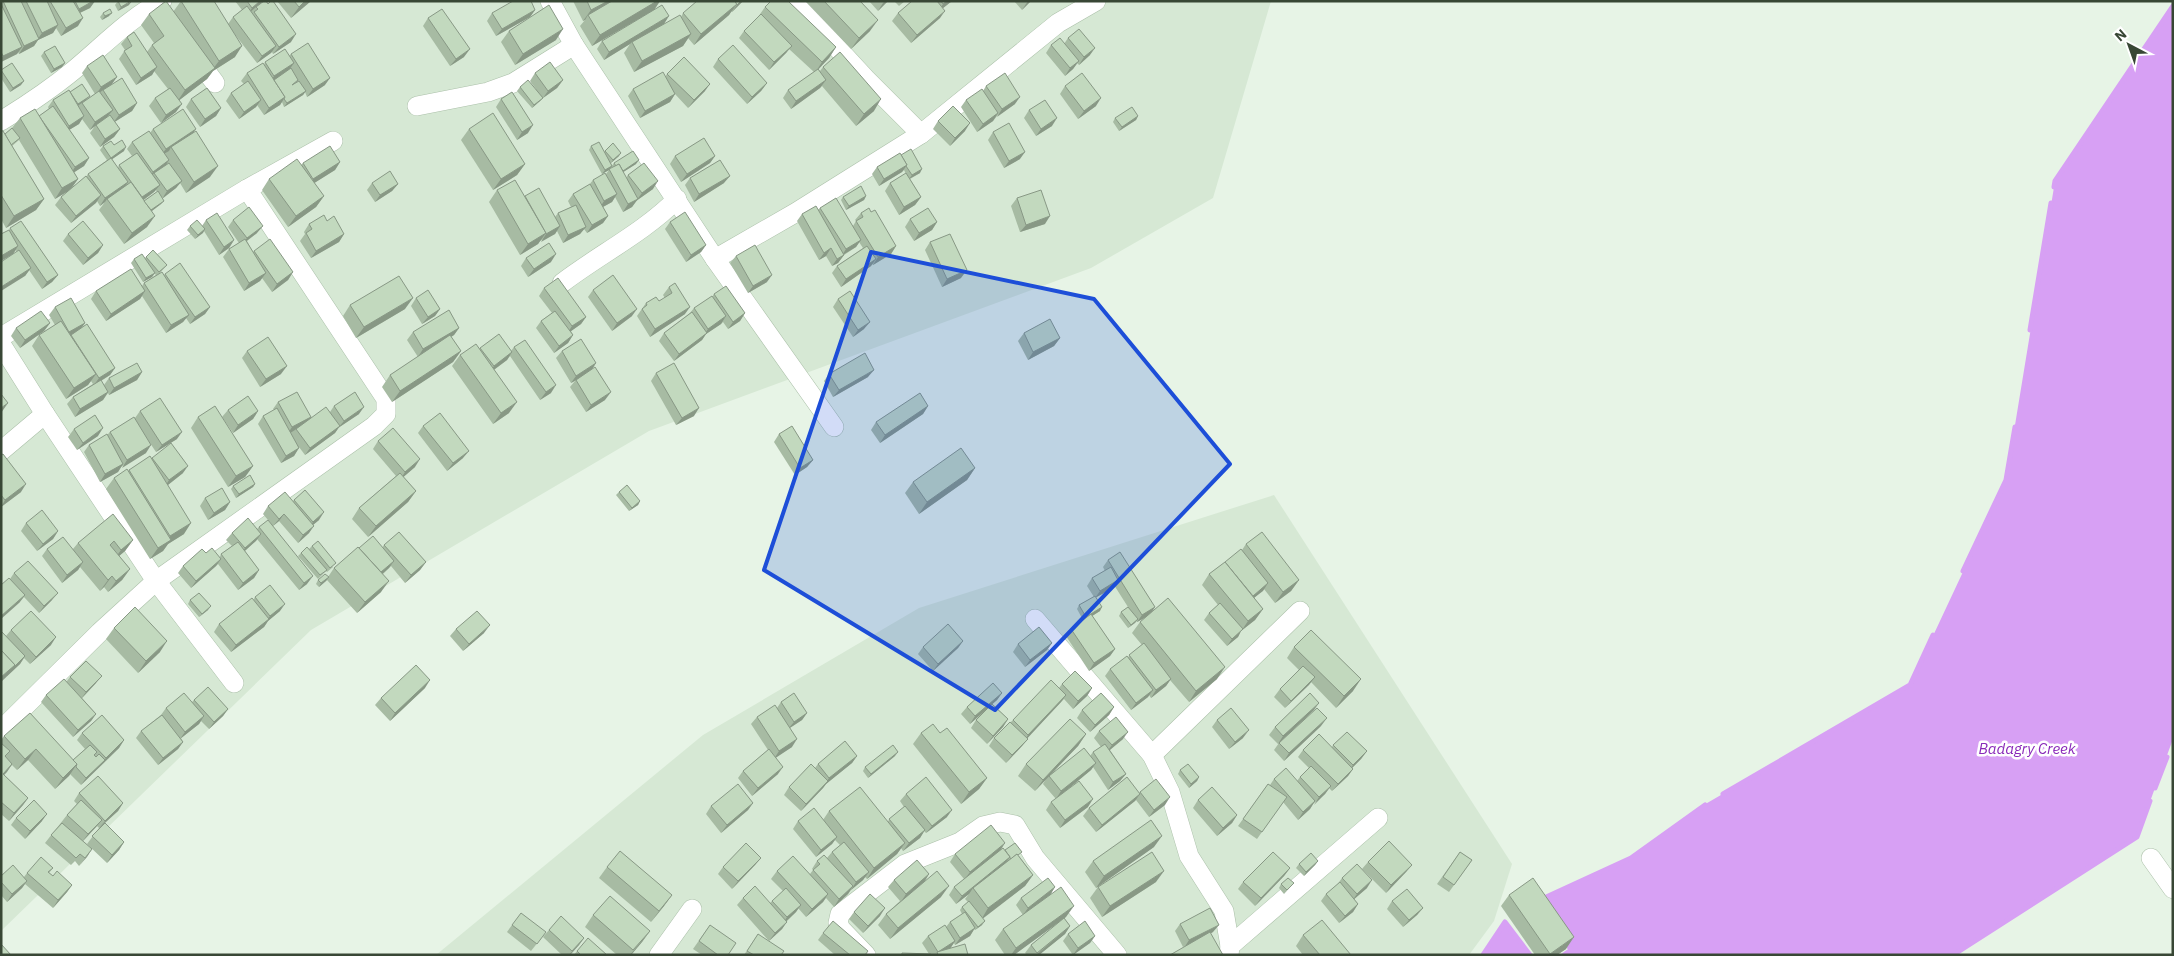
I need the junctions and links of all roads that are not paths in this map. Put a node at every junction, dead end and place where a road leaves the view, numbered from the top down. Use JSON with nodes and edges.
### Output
{"nodes":[{"id":1,"x":550,"y":1,"type":"edge"},
{"id":2,"x":794,"y":1,"type":"edge"},
{"id":3,"x":1096,"y":1,"type":"edge"},
{"id":4,"x":159,"y":3,"type":"edge"},
{"id":5,"x":167,"y":20,"type":"edge"},
{"id":6,"x":185,"y":44,"type":"edge"},
{"id":7,"x":574,"y":45,"type":"junction"},
{"id":8,"x":215,"y":83,"type":"dead end"},
{"id":9,"x":417,"y":106,"type":"dead end"},
{"id":10,"x":1,"y":121,"type":"edge"},
{"id":11,"x":921,"y":134,"type":"junction"},
{"id":12,"x":333,"y":141,"type":"dead end"},
{"id":13,"x":247,"y":189,"type":"junction"},
{"id":14,"x":677,"y":199,"type":"junction"},
{"id":15,"x":715,"y":259,"type":"junction"},
{"id":16,"x":562,"y":283,"type":"edge"},
{"id":17,"x":1,"y":337,"type":"edge"},
{"id":18,"x":1,"y":344,"type":"edge"},
{"id":19,"x":45,"y":414,"type":"junction"},
{"id":20,"x":834,"y":427,"type":"dead end"},
{"id":21,"x":1,"y":451,"type":"edge"},
{"id":22,"x":156,"y":581,"type":"junction"},
{"id":23,"x":1300,"y":611,"type":"dead end"},
{"id":24,"x":1035,"y":619,"type":"dead end"},
{"id":25,"x":234,"y":683,"type":"dead end"},
{"id":26,"x":1,"y":730,"type":"edge"},
{"id":27,"x":1152,"y":755,"type":"junction"},
{"id":28,"x":1378,"y":818,"type":"dead end"},
{"id":29,"x":2151,"y":858,"type":"dead end"},
{"id":30,"x":2173,"y":890,"type":"edge"},
{"id":31,"x":692,"y":909,"type":"dead end"},
{"id":32,"x":1230,"y":950,"type":"edge"},
{"id":33,"x":659,"y":955,"type":"edge"},
{"id":34,"x":866,"y":955,"type":"edge"},
{"id":35,"x":1117,"y":955,"type":"edge"}],
"edges":[{"from":1,"to":7,"type":"street"},
{"from":2,"to":11,"type":"street"},
{"from":3,"to":11,"type":"street"},
{"from":4,"to":5,"type":"street"},
{"from":4,"to":10,"type":"street"},
{"from":6,"to":8,"type":"street"},
{"from":7,"to":9,"type":"street"},
{"from":7,"to":14,"type":"street"},
{"from":11,"to":15,"type":"street"},
{"from":12,"to":13,"type":"street"},
{"from":13,"to":17,"type":"street"},
{"from":13,"to":22,"type":"street"},
{"from":14,"to":15,"type":"street"},
{"from":14,"to":16,"type":"street"},
{"from":15,"to":20,"type":"street"},
{"from":18,"to":19,"type":"street"},
{"from":19,"to":21,"type":"street"},
{"from":19,"to":22,"type":"street"},
{"from":22,"to":25,"type":"street"},
{"from":22,"to":26,"type":"street"},
{"from":23,"to":27,"type":"street"},
{"from":24,"to":27,"type":"street"},
{"from":27,"to":32,"type":"street"},
{"from":28,"to":32,"type":"street"},
{"from":29,"to":30,"type":"street"},
{"from":31,"to":33,"type":"street"},
{"from":34,"to":35,"type":"street"}]}
